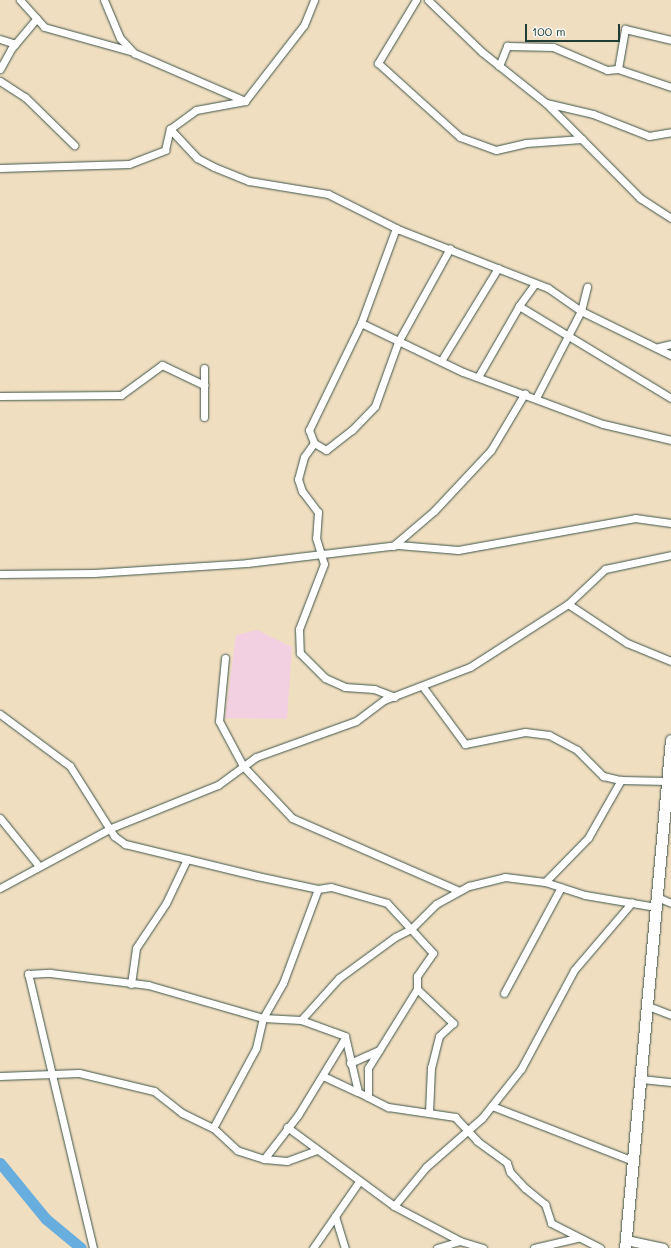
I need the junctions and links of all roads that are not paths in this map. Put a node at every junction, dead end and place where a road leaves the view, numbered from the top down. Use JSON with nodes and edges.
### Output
{"nodes":[{"id":1,"x":20,"y":0,"type":"edge"},
{"id":2,"x":104,"y":0,"type":"edge"},
{"id":3,"x":314,"y":0,"type":"edge"},
{"id":4,"x":416,"y":0,"type":"edge"},
{"id":5,"x":428,"y":0,"type":"edge"},
{"id":6,"x":37,"y":18,"type":"junction"},
{"id":7,"x":0,"y":39,"type":"edge"},
{"id":8,"x":671,"y":40,"type":"edge"},
{"id":9,"x":15,"y":44,"type":"junction"},
{"id":10,"x":136,"y":54,"type":"junction"},
{"id":11,"x":500,"y":66,"type":"junction"},
{"id":12,"x":0,"y":69,"type":"edge"},
{"id":13,"x":618,"y":69,"type":"junction"},
{"id":14,"x":0,"y":81,"type":"edge"},
{"id":15,"x":671,"y":87,"type":"edge"},
{"id":16,"x":245,"y":101,"type":"junction"},
{"id":17,"x":546,"y":103,"type":"junction"},
{"id":18,"x":170,"y":129,"type":"junction"},
{"id":19,"x":671,"y":132,"type":"edge"},
{"id":20,"x":582,"y":140,"type":"junction"},
{"id":21,"x":74,"y":145,"type":"dead end"},
{"id":22,"x":0,"y":168,"type":"edge"},
{"id":23,"x":671,"y":218,"type":"edge"},
{"id":24,"x":396,"y":228,"type":"junction"},
{"id":25,"x":450,"y":248,"type":"junction"},
{"id":26,"x":498,"y":268,"type":"junction"},
{"id":27,"x":534,"y":285,"type":"junction"},
{"id":28,"x":587,"y":287,"type":"dead end"},
{"id":29,"x":519,"y":306,"type":"junction"},
{"id":30,"x":581,"y":310,"type":"junction"},
{"id":31,"x":361,"y":323,"type":"junction"},
{"id":32,"x":566,"y":334,"type":"junction"},
{"id":33,"x":398,"y":342,"type":"junction"},
{"id":34,"x":671,"y":344,"type":"edge"},
{"id":35,"x":658,"y":347,"type":"junction"},
{"id":36,"x":671,"y":355,"type":"edge"},
{"id":37,"x":441,"y":361,"type":"junction"},
{"id":38,"x":204,"y":368,"type":"dead end"},
{"id":39,"x":478,"y":376,"type":"junction"},
{"id":40,"x":204,"y":385,"type":"junction"},
{"id":41,"x":525,"y":393,"type":"junction"},
{"id":42,"x":0,"y":396,"type":"edge"},
{"id":43,"x":536,"y":398,"type":"junction"},
{"id":44,"x":671,"y":398,"type":"edge"},
{"id":45,"x":204,"y":417,"type":"dead end"},
{"id":46,"x":671,"y":440,"type":"edge"},
{"id":47,"x":314,"y":442,"type":"junction"},
{"id":48,"x":671,"y":523,"type":"edge"},
{"id":49,"x":393,"y":546,"type":"junction"},
{"id":50,"x":671,"y":555,"type":"edge"},
{"id":51,"x":322,"y":556,"type":"junction"},
{"id":52,"x":0,"y":574,"type":"edge"},
{"id":53,"x":568,"y":604,"type":"junction"},
{"id":54,"x":225,"y":658,"type":"dead end"},
{"id":55,"x":671,"y":661,"type":"edge"},
{"id":56,"x":423,"y":687,"type":"junction"},
{"id":57,"x":395,"y":697,"type":"junction"},
{"id":58,"x":0,"y":714,"type":"edge"},
{"id":59,"x":671,"y":740,"type":"edge"},
{"id":60,"x":243,"y":766,"type":"junction"},
{"id":61,"x":669,"y":775,"type":"edge"},
{"id":62,"x":621,"y":780,"type":"junction"},
{"id":63,"x":0,"y":818,"type":"edge"},
{"id":64,"x":111,"y":828,"type":"junction"},
{"id":65,"x":186,"y":859,"type":"junction"},
{"id":66,"x":38,"y":865,"type":"junction"},
{"id":67,"x":545,"y":882,"type":"junction"},
{"id":68,"x":561,"y":887,"type":"junction"},
{"id":69,"x":0,"y":888,"type":"edge"},
{"id":70,"x":318,"y":889,"type":"junction"},
{"id":71,"x":457,"y":890,"type":"junction"},
{"id":72,"x":632,"y":902,"type":"junction"},
{"id":73,"x":656,"y":902,"type":"junction"},
{"id":74,"x":671,"y":903,"type":"edge"},
{"id":75,"x":411,"y":929,"type":"junction"},
{"id":76,"x":131,"y":984,"type":"junction"},
{"id":77,"x":417,"y":989,"type":"junction"},
{"id":78,"x":504,"y":993,"type":"dead end"},
{"id":79,"x":648,"y":1006,"type":"junction"},
{"id":80,"x":671,"y":1015,"type":"edge"},
{"id":81,"x":263,"y":1018,"type":"junction"},
{"id":82,"x":301,"y":1020,"type":"junction"},
{"id":83,"x":346,"y":1038,"type":"junction"},
{"id":84,"x":381,"y":1049,"type":"junction"},
{"id":85,"x":350,"y":1063,"type":"junction"},
{"id":86,"x":49,"y":1072,"type":"junction"},
{"id":87,"x":0,"y":1076,"type":"edge"},
{"id":88,"x":323,"y":1076,"type":"junction"},
{"id":89,"x":641,"y":1079,"type":"junction"},
{"id":90,"x":671,"y":1082,"type":"edge"},
{"id":91,"x":358,"y":1092,"type":"junction"},
{"id":92,"x":368,"y":1097,"type":"junction"},
{"id":93,"x":492,"y":1106,"type":"junction"},
{"id":94,"x":429,"y":1113,"type":"junction"},
{"id":95,"x":287,"y":1127,"type":"junction"},
{"id":96,"x":213,"y":1128,"type":"junction"},
{"id":97,"x":468,"y":1129,"type":"junction"},
{"id":98,"x":317,"y":1150,"type":"junction"},
{"id":99,"x":264,"y":1159,"type":"junction"},
{"id":100,"x":633,"y":1161,"type":"junction"},
{"id":101,"x":358,"y":1183,"type":"junction"},
{"id":102,"x":394,"y":1206,"type":"junction"},
{"id":103,"x":335,"y":1216,"type":"junction"},
{"id":104,"x":577,"y":1238,"type":"junction"},
{"id":105,"x":460,"y":1241,"type":"junction"},
{"id":106,"x":626,"y":1244,"type":"edge"},
{"id":107,"x":93,"y":1248,"type":"edge"},
{"id":108,"x":313,"y":1248,"type":"edge"},
{"id":109,"x":345,"y":1248,"type":"edge"},
{"id":110,"x":437,"y":1248,"type":"edge"},
{"id":111,"x":483,"y":1248,"type":"edge"},
{"id":112,"x":534,"y":1248,"type":"edge"},
{"id":113,"x":600,"y":1248,"type":"edge"},
{"id":114,"x":663,"y":1248,"type":"edge"}],
"edges":[{"from":1,"to":6,"type":"street"},
{"from":2,"to":10,"type":"street"},
{"from":3,"to":16,"type":"street"},
{"from":4,"to":20,"type":"street"},
{"from":5,"to":11,"type":"street"},
{"from":6,"to":9,"type":"street"},
{"from":6,"to":10,"type":"street"},
{"from":7,"to":9,"type":"street"},
{"from":8,"to":13,"type":"street"},
{"from":9,"to":12,"type":"street"},
{"from":10,"to":16,"type":"street"},
{"from":11,"to":13,"type":"street"},
{"from":11,"to":17,"type":"street"},
{"from":13,"to":15,"type":"street"},
{"from":14,"to":21,"type":"street"},
{"from":16,"to":18,"type":"street"},
{"from":17,"to":19,"type":"street"},
{"from":17,"to":20,"type":"street"},
{"from":18,"to":22,"type":"street"},
{"from":18,"to":24,"type":"street"},
{"from":20,"to":23,"type":"street"},
{"from":24,"to":25,"type":"street"},
{"from":24,"to":31,"type":"street"},
{"from":25,"to":26,"type":"street"},
{"from":25,"to":33,"type":"street"},
{"from":26,"to":27,"type":"street"},
{"from":26,"to":37,"type":"street"},
{"from":27,"to":29,"type":"street"},
{"from":27,"to":30,"type":"street"},
{"from":28,"to":30,"type":"street"},
{"from":29,"to":32,"type":"street"},
{"from":29,"to":39,"type":"street"},
{"from":30,"to":32,"type":"street"},
{"from":30,"to":35,"type":"street"},
{"from":31,"to":33,"type":"street"},
{"from":31,"to":47,"type":"street"},
{"from":32,"to":43,"type":"street"},
{"from":32,"to":44,"type":"street"},
{"from":33,"to":37,"type":"street"},
{"from":33,"to":47,"type":"street"},
{"from":34,"to":35,"type":"street"},
{"from":35,"to":36,"type":"street"},
{"from":37,"to":39,"type":"street"},
{"from":38,"to":40,"type":"street"},
{"from":39,"to":41,"type":"street"},
{"from":40,"to":42,"type":"street"},
{"from":40,"to":45,"type":"street"},
{"from":41,"to":43,"type":"street"},
{"from":41,"to":49,"type":"street"},
{"from":43,"to":46,"type":"street"},
{"from":47,"to":51,"type":"street"},
{"from":48,"to":49,"type":"street"},
{"from":49,"to":51,"type":"street"},
{"from":50,"to":53,"type":"street"},
{"from":51,"to":52,"type":"street"},
{"from":51,"to":57,"type":"street"},
{"from":53,"to":55,"type":"street"},
{"from":53,"to":56,"type":"street"},
{"from":54,"to":60,"type":"street"},
{"from":56,"to":57,"type":"street"},
{"from":56,"to":62,"type":"street"},
{"from":57,"to":60,"type":"street"},
{"from":58,"to":64,"type":"street"},
{"from":59,"to":61,"type":"main road"},
{"from":60,"to":64,"type":"street"},
{"from":60,"to":71,"type":"street"},
{"from":61,"to":62,"type":"street"},
{"from":61,"to":73,"type":"main road"},
{"from":62,"to":67,"type":"street"},
{"from":63,"to":66,"type":"street"},
{"from":64,"to":65,"type":"street"},
{"from":64,"to":66,"type":"street"},
{"from":65,"to":70,"type":"street"},
{"from":65,"to":76,"type":"street"},
{"from":66,"to":69,"type":"street"},
{"from":67,"to":68,"type":"street"},
{"from":67,"to":71,"type":"street"},
{"from":68,"to":72,"type":"street"},
{"from":68,"to":78,"type":"street"},
{"from":70,"to":75,"type":"street"},
{"from":70,"to":81,"type":"street"},
{"from":71,"to":75,"type":"street"},
{"from":72,"to":73,"type":"street"},
{"from":72,"to":93,"type":"street"},
{"from":73,"to":74,"type":"street"},
{"from":73,"to":79,"type":"main road"},
{"from":75,"to":77,"type":"street"},
{"from":75,"to":82,"type":"street"},
{"from":76,"to":81,"type":"street"},
{"from":76,"to":86,"type":"street"},
{"from":77,"to":84,"type":"street"},
{"from":77,"to":94,"type":"street"},
{"from":79,"to":80,"type":"street"},
{"from":79,"to":89,"type":"main road"},
{"from":81,"to":82,"type":"street"},
{"from":81,"to":96,"type":"street"},
{"from":82,"to":83,"type":"street"},
{"from":83,"to":85,"type":"street"},
{"from":83,"to":88,"type":"street"},
{"from":84,"to":85,"type":"street"},
{"from":84,"to":92,"type":"street"},
{"from":85,"to":91,"type":"street"},
{"from":86,"to":87,"type":"street"},
{"from":86,"to":96,"type":"street"},
{"from":86,"to":107,"type":"street"},
{"from":88,"to":91,"type":"street"},
{"from":88,"to":95,"type":"street"},
{"from":89,"to":90,"type":"street"},
{"from":89,"to":100,"type":"main road"},
{"from":91,"to":92,"type":"street"},
{"from":92,"to":94,"type":"street"},
{"from":93,"to":97,"type":"street"},
{"from":93,"to":100,"type":"street"},
{"from":94,"to":97,"type":"street"},
{"from":95,"to":98,"type":"street"},
{"from":95,"to":99,"type":"street"},
{"from":96,"to":99,"type":"street"},
{"from":97,"to":102,"type":"street"},
{"from":97,"to":104,"type":"street"},
{"from":98,"to":99,"type":"street"},
{"from":98,"to":101,"type":"street"},
{"from":100,"to":106,"type":"main road"},
{"from":101,"to":102,"type":"street"},
{"from":101,"to":103,"type":"street"},
{"from":102,"to":105,"type":"street"},
{"from":103,"to":108,"type":"street"},
{"from":103,"to":109,"type":"street"},
{"from":104,"to":112,"type":"street"},
{"from":104,"to":113,"type":"street"},
{"from":105,"to":110,"type":"street"},
{"from":105,"to":111,"type":"street"},
{"from":106,"to":114,"type":"street"}]}
